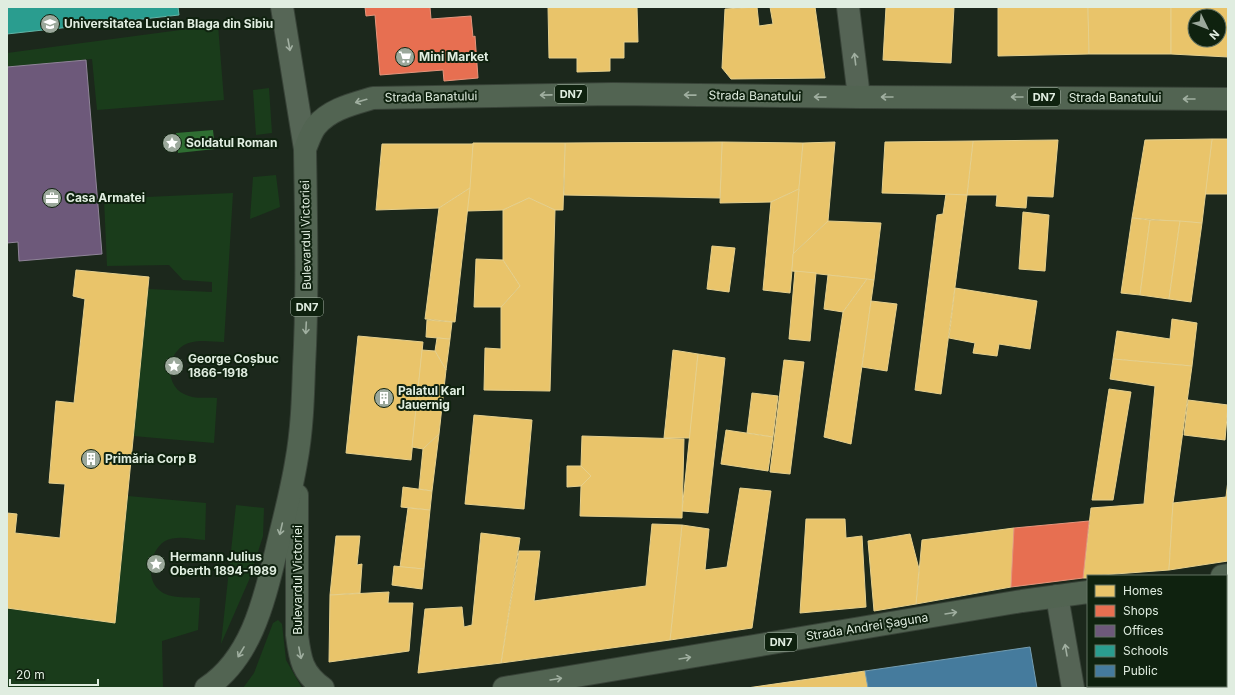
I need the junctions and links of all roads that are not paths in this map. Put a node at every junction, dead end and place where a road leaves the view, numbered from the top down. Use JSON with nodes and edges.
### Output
{"nodes":[{"id":1,"x":282,"y":7,"type":"edge"},
{"id":2,"x":848,"y":7,"type":"edge"},
{"id":3,"x":859,"y":97,"type":"junction"},
{"id":4,"x":1228,"y":99,"type":"edge"},
{"id":5,"x":305,"y":149,"type":"junction"},
{"id":6,"x":296,"y":464,"type":"junction"},
{"id":7,"x":1087,"y":592,"type":"edge"},
{"id":8,"x":1057,"y":596,"type":"junction"},
{"id":9,"x":206,"y":688,"type":"edge"},
{"id":10,"x":323,"y":688,"type":"edge"},
{"id":11,"x":504,"y":688,"type":"edge"},
{"id":12,"x":1073,"y":688,"type":"edge"}],
"edges":[{"from":1,"to":5,"type":"main road","name":"Bulevardul Victoriei","one_way":true},
{"from":3,"to":2,"type":"street","one_way":true},
{"from":4,"to":3,"type":"main road","name":"Strada Banatului","number":"DN7","one_way":true},
{"from":3,"to":5,"type":"main road","name":"Strada Banatului","number":"DN7","one_way":true},
{"from":5,"to":6,"type":"main road","name":"Bulevardul Victoriei","number":"DN7","one_way":true},
{"from":6,"to":9,"type":"main road","name":"Bulevardul Victoriei","number":"DN7","one_way":true},
{"from":6,"to":10,"type":"main road","name":"Bulevardul Victoriei","number":"DN7","one_way":true},
{"from":7,"to":8,"type":"main road","name":"Strada Andrei Șaguna","number":"DN7"},
{"from":11,"to":8,"type":"main road","name":"Strada Andrei Șaguna","number":"DN7","one_way":true},
{"from":12,"to":8,"type":"street","one_way":true}]}
